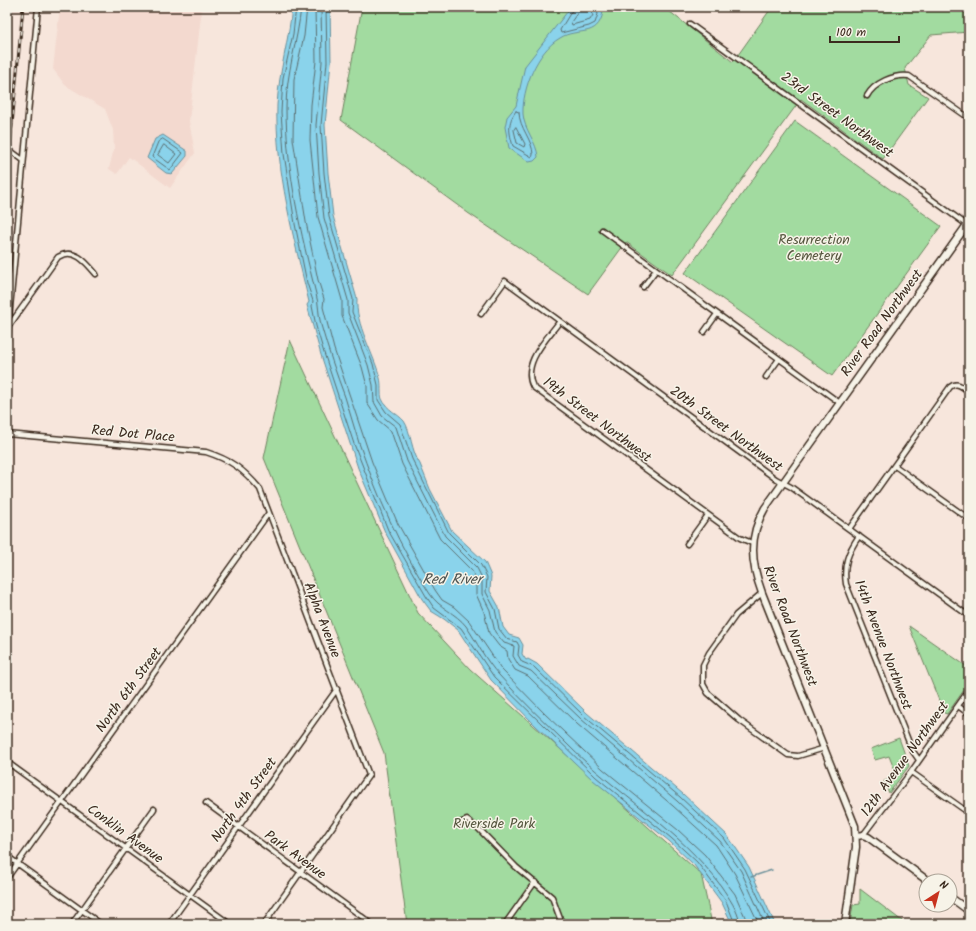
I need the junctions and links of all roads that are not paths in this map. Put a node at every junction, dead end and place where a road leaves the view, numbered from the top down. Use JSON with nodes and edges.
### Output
{"nodes":[{"id":1,"x":38,"y":7,"type":"edge"},
{"id":2,"x":690,"y":24,"type":"dead end"},
{"id":3,"x":867,"y":96,"type":"dead end"},
{"id":4,"x":969,"y":118,"type":"edge"},
{"id":5,"x":7,"y":148,"type":"edge"},
{"id":6,"x":23,"y":160,"type":"junction"},
{"id":7,"x":968,"y":224,"type":"edge"},
{"id":8,"x":602,"y":230,"type":"dead end"},
{"id":9,"x":656,"y":270,"type":"junction"},
{"id":10,"x":96,"y":274,"type":"dead end"},
{"id":11,"x":643,"y":287,"type":"dead end"},
{"id":12,"x":481,"y":314,"type":"dead end"},
{"id":13,"x":717,"y":314,"type":"junction"},
{"id":14,"x":560,"y":321,"type":"junction"},
{"id":15,"x":9,"y":326,"type":"junction"},
{"id":16,"x":704,"y":332,"type":"dead end"},
{"id":17,"x":7,"y":340,"type":"edge"},
{"id":18,"x":779,"y":359,"type":"junction"},
{"id":19,"x":766,"y":377,"type":"dead end"},
{"id":20,"x":969,"y":392,"type":"edge"},
{"id":21,"x":840,"y":403,"type":"junction"},
{"id":22,"x":7,"y":434,"type":"edge"},
{"id":23,"x":894,"y":466,"type":"junction"},
{"id":24,"x":249,"y":476,"type":"joint"},
{"id":25,"x":784,"y":483,"type":"junction"},
{"id":26,"x":268,"y":514,"type":"junction"},
{"id":27,"x":708,"y":515,"type":"junction"},
{"id":28,"x":969,"y":520,"type":"edge"},
{"id":29,"x":849,"y":529,"type":"junction"},
{"id":30,"x":859,"y":536,"type":"junction"},
{"id":31,"x":752,"y":543,"type":"junction"},
{"id":32,"x":688,"y":544,"type":"dead end"},
{"id":33,"x":762,"y":593,"type":"junction"},
{"id":34,"x":969,"y":616,"type":"edge"},
{"id":35,"x":337,"y":689,"type":"junction"},
{"id":36,"x":969,"y":690,"type":"edge"},
{"id":37,"x":958,"y":706,"type":"junction"},
{"id":38,"x":969,"y":714,"type":"edge"},
{"id":39,"x":825,"y":748,"type":"junction"},
{"id":40,"x":919,"y":760,"type":"junction"},
{"id":41,"x":7,"y":762,"type":"edge"},
{"id":42,"x":911,"y":772,"type":"junction"},
{"id":43,"x":62,"y":802,"type":"junction"},
{"id":44,"x":206,"y":803,"type":"dead end"},
{"id":45,"x":154,"y":809,"type":"dead end"},
{"id":46,"x":969,"y":813,"type":"edge"},
{"id":47,"x":460,"y":823,"type":"dead end"},
{"id":48,"x":238,"y":827,"type":"junction"},
{"id":49,"x":860,"y":835,"type":"junction"},
{"id":50,"x":126,"y":848,"type":"junction"},
{"id":51,"x":7,"y":856,"type":"edge"},
{"id":52,"x":17,"y":864,"type":"junction"},
{"id":53,"x":301,"y":872,"type":"junction"},
{"id":54,"x":918,"y":874,"type":"edge"},
{"id":55,"x":7,"y":878,"type":"edge"},
{"id":56,"x":535,"y":882,"type":"junction"},
{"id":57,"x":190,"y":895,"type":"junction"},
{"id":58,"x":958,"y":903,"type":"edge"},
{"id":59,"x":82,"y":910,"type":"junction"},
{"id":60,"x":969,"y":911,"type":"edge"},
{"id":61,"x":72,"y":924,"type":"edge"},
{"id":62,"x":101,"y":924,"type":"edge"},
{"id":63,"x":169,"y":924,"type":"edge"},
{"id":64,"x":230,"y":924,"type":"edge"},
{"id":65,"x":264,"y":924,"type":"edge"},
{"id":66,"x":372,"y":924,"type":"edge"},
{"id":67,"x":504,"y":924,"type":"edge"},
{"id":68,"x":562,"y":924,"type":"edge"},
{"id":69,"x":845,"y":924,"type":"edge"}],
"edges":[{"from":1,"to":6,"type":"street"},
{"from":2,"to":7,"type":"street","name":"23rd Street Northwest"},
{"from":3,"to":4,"type":"street"},
{"from":5,"to":6,"type":"street"},
{"from":6,"to":15,"type":"street"},
{"from":7,"to":21,"type":"street","name":"River Road Northwest"},
{"from":8,"to":9,"type":"street"},
{"from":9,"to":11,"type":"street"},
{"from":9,"to":13,"type":"street"},
{"from":10,"to":15,"type":"street"},
{"from":12,"to":14,"type":"street","name":"20th Street Northwest"},
{"from":13,"to":16,"type":"street"},
{"from":13,"to":18,"type":"street"},
{"from":14,"to":25,"type":"street","name":"20th Street Northwest"},
{"from":14,"to":27,"type":"street","name":"19th Street Northwest"},
{"from":15,"to":17,"type":"street"},
{"from":18,"to":19,"type":"street"},
{"from":18,"to":21,"type":"street"},
{"from":20,"to":23,"type":"street"},
{"from":21,"to":25,"type":"street","name":"River Road Northwest"},
{"from":22,"to":24,"type":"street","name":"Red Dot Place"},
{"from":23,"to":28,"type":"street"},
{"from":23,"to":29,"type":"street"},
{"from":24,"to":26,"type":"street","name":"Alpha Avenue"},
{"from":25,"to":29,"type":"street","name":"20th Street Northwest"},
{"from":25,"to":31,"type":"street","name":"River Road Northwest"},
{"from":26,"to":35,"type":"street","name":"Alpha Avenue"},
{"from":26,"to":43,"type":"street","name":"North 6th Street"},
{"from":27,"to":31,"type":"street","name":"19th Street Northwest"},
{"from":27,"to":32,"type":"street"},
{"from":29,"to":30,"type":"street","name":"20th Street Northwest"},
{"from":30,"to":34,"type":"street","name":"20th Street Northwest"},
{"from":30,"to":40,"type":"street","name":"14th Avenue Northwest"},
{"from":31,"to":33,"type":"street","name":"River Road Northwest"},
{"from":33,"to":39,"type":"street","name":"River Road Northwest"},
{"from":33,"to":39,"type":"street"},
{"from":35,"to":48,"type":"street","name":"North 4th Street"},
{"from":35,"to":53,"type":"street","name":"Alpha Avenue"},
{"from":36,"to":37,"type":"street","name":"12th Avenue Northwest"},
{"from":37,"to":38,"type":"street"},
{"from":37,"to":40,"type":"street","name":"12th Avenue Northwest"},
{"from":39,"to":49,"type":"street","name":"River Road Northwest"},
{"from":40,"to":42,"type":"street","name":"12th Avenue Northwest"},
{"from":41,"to":43,"type":"street","name":"Conklin Avenue"},
{"from":42,"to":46,"type":"street"},
{"from":42,"to":49,"type":"street","name":"12th Avenue Northwest"},
{"from":43,"to":50,"type":"street","name":"Conklin Avenue"},
{"from":43,"to":52,"type":"street","name":"North 6th Street"},
{"from":44,"to":48,"type":"street","name":"Park Avenue"},
{"from":45,"to":50,"type":"street"},
{"from":47,"to":56,"type":"street"},
{"from":48,"to":53,"type":"street","name":"Park Avenue"},
{"from":48,"to":57,"type":"street","name":"North 4th Street"},
{"from":49,"to":54,"type":"street"},
{"from":49,"to":69,"type":"street","name":"River Road Northwest"},
{"from":50,"to":57,"type":"street","name":"Conklin Avenue"},
{"from":50,"to":59,"type":"street"},
{"from":51,"to":52,"type":"street"},
{"from":52,"to":55,"type":"street","name":"North 6th Street"},
{"from":52,"to":59,"type":"street"},
{"from":53,"to":65,"type":"street"},
{"from":53,"to":66,"type":"street","name":"Park Avenue"},
{"from":56,"to":67,"type":"street"},
{"from":56,"to":68,"type":"street"},
{"from":57,"to":63,"type":"street","name":"North 4th Street"},
{"from":57,"to":64,"type":"street","name":"Conklin Avenue"},
{"from":58,"to":60,"type":"street"},
{"from":59,"to":61,"type":"street"},
{"from":59,"to":62,"type":"street"}]}
